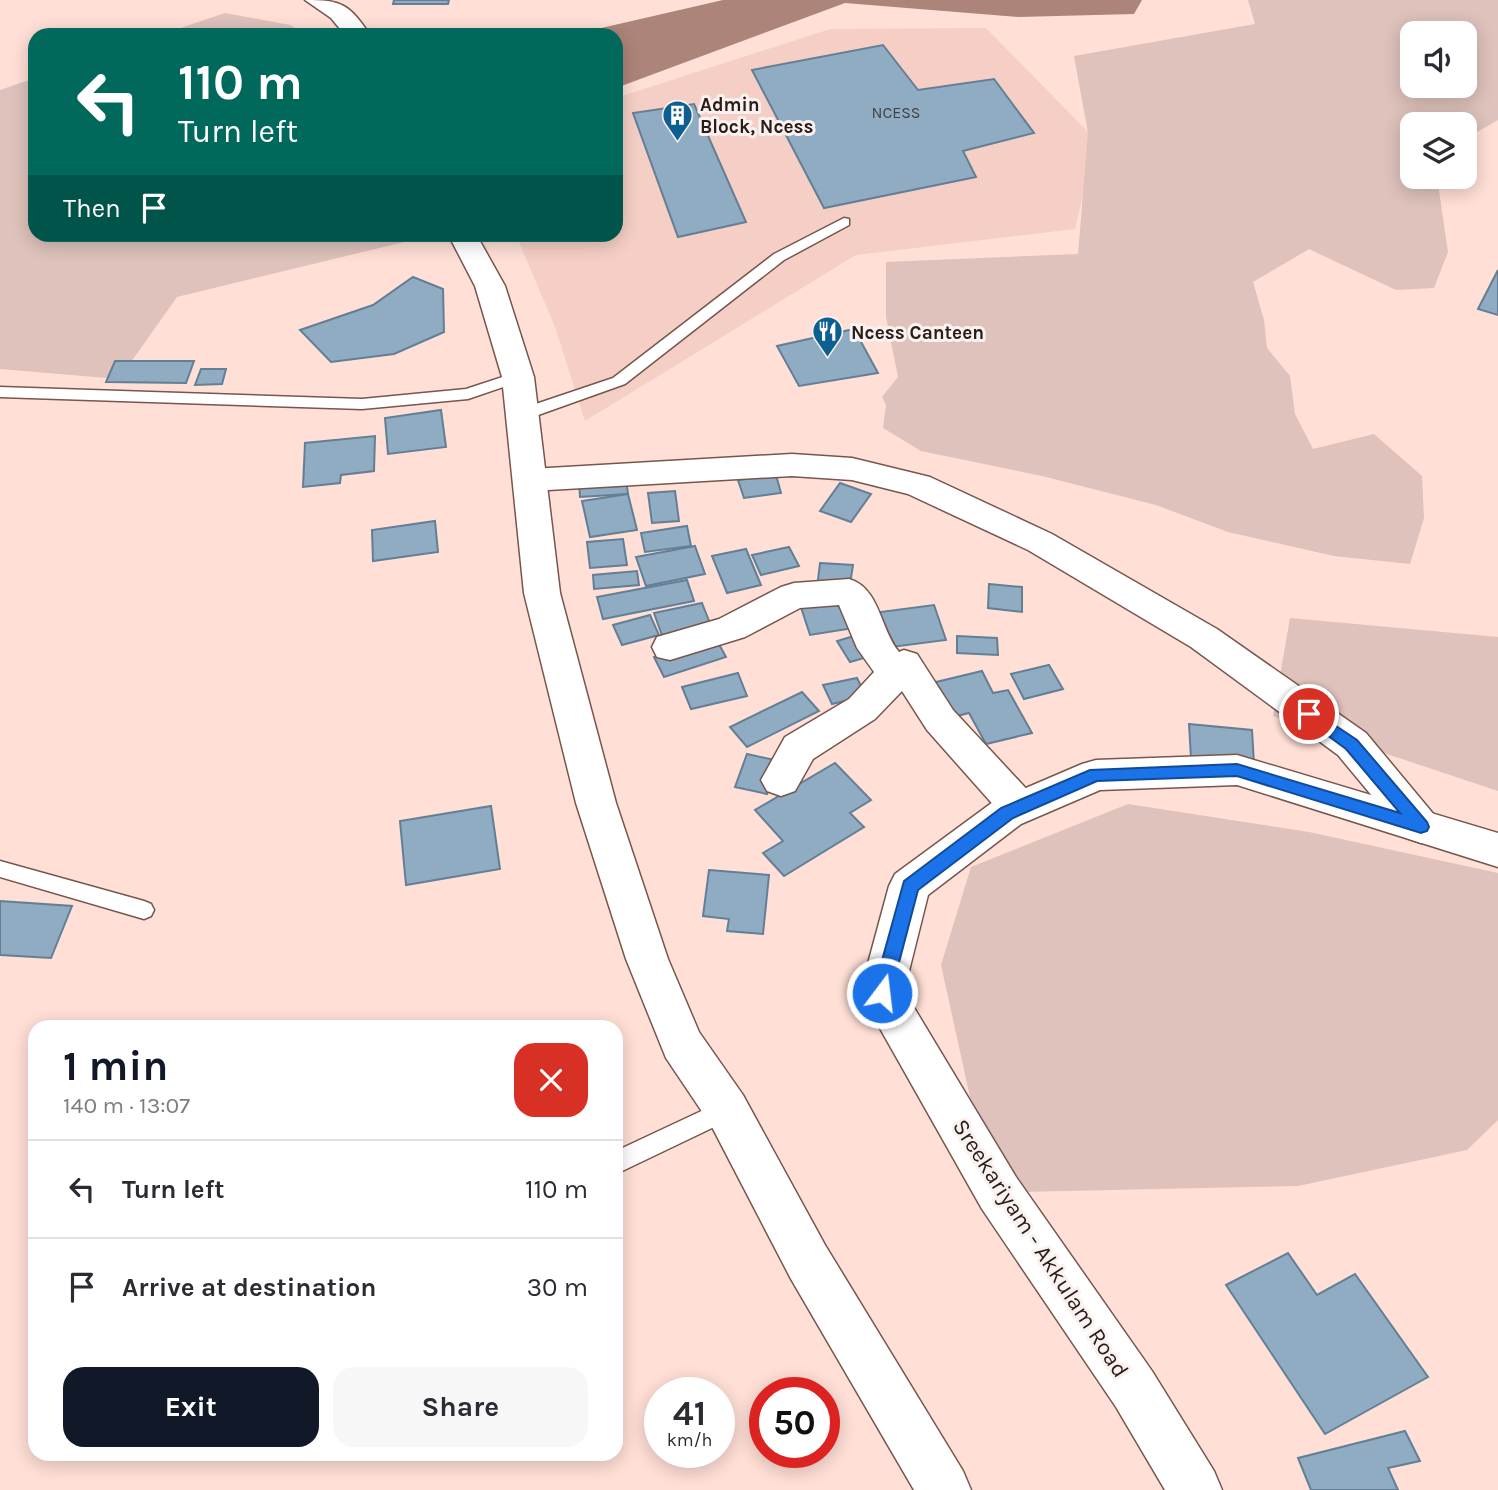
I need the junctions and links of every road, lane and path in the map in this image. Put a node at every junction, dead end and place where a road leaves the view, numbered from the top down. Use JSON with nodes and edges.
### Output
{"nodes":[{"id":1,"x":317,"y":0,"type":"edge"},
{"id":2,"x":352,"y":28,"type":"edge"},
{"id":3,"x":844,"y":222,"type":"dead end"},
{"id":4,"x":466,"y":242,"type":"edge"},
{"id":5,"x":0,"y":392,"type":"edge"},
{"id":6,"x":519,"y":396,"type":"junction"},
{"id":7,"x":531,"y":480,"type":"junction"},
{"id":8,"x":670,"y":647,"type":"dead end"},
{"id":9,"x":895,"y":673,"type":"junction"},
{"id":10,"x":781,"y":780,"type":"dead end"},
{"id":11,"x":1019,"y":807,"type":"junction"},
{"id":12,"x":1421,"y":827,"type":"junction"},
{"id":13,"x":1498,"y":850,"type":"edge"},
{"id":14,"x":0,"y":869,"type":"edge"},
{"id":15,"x":144,"y":910,"type":"dead end"},
{"id":16,"x":727,"y":1110,"type":"junction"},
{"id":17,"x":623,"y":1160,"type":"edge"},
{"id":18,"x":944,"y":1490,"type":"edge"},
{"id":19,"x":1195,"y":1490,"type":"edge"}],
"edges":[{"from":1,"to":2,"type":"main road"},
{"from":3,"to":6,"type":"lane"},
{"from":4,"to":6,"type":"main road"},
{"from":5,"to":6,"type":"lane"},
{"from":6,"to":7,"type":"main road"},
{"from":7,"to":12,"type":"main road"},
{"from":7,"to":16,"type":"main road"},
{"from":8,"to":9,"type":"main road"},
{"from":9,"to":10,"type":"main road"},
{"from":9,"to":11,"type":"main road"},
{"from":11,"to":12,"type":"main road","name":"Sreekariyam - Akkulam Road"},
{"from":11,"to":19,"type":"main road","name":"Sreekariyam - Akkulam Road"},
{"from":12,"to":13,"type":"main road","name":"Sreekariyam - Akkulam Road"},
{"from":14,"to":15,"type":"lane"},
{"from":16,"to":17,"type":"lane"},
{"from":16,"to":18,"type":"main road"}]}
